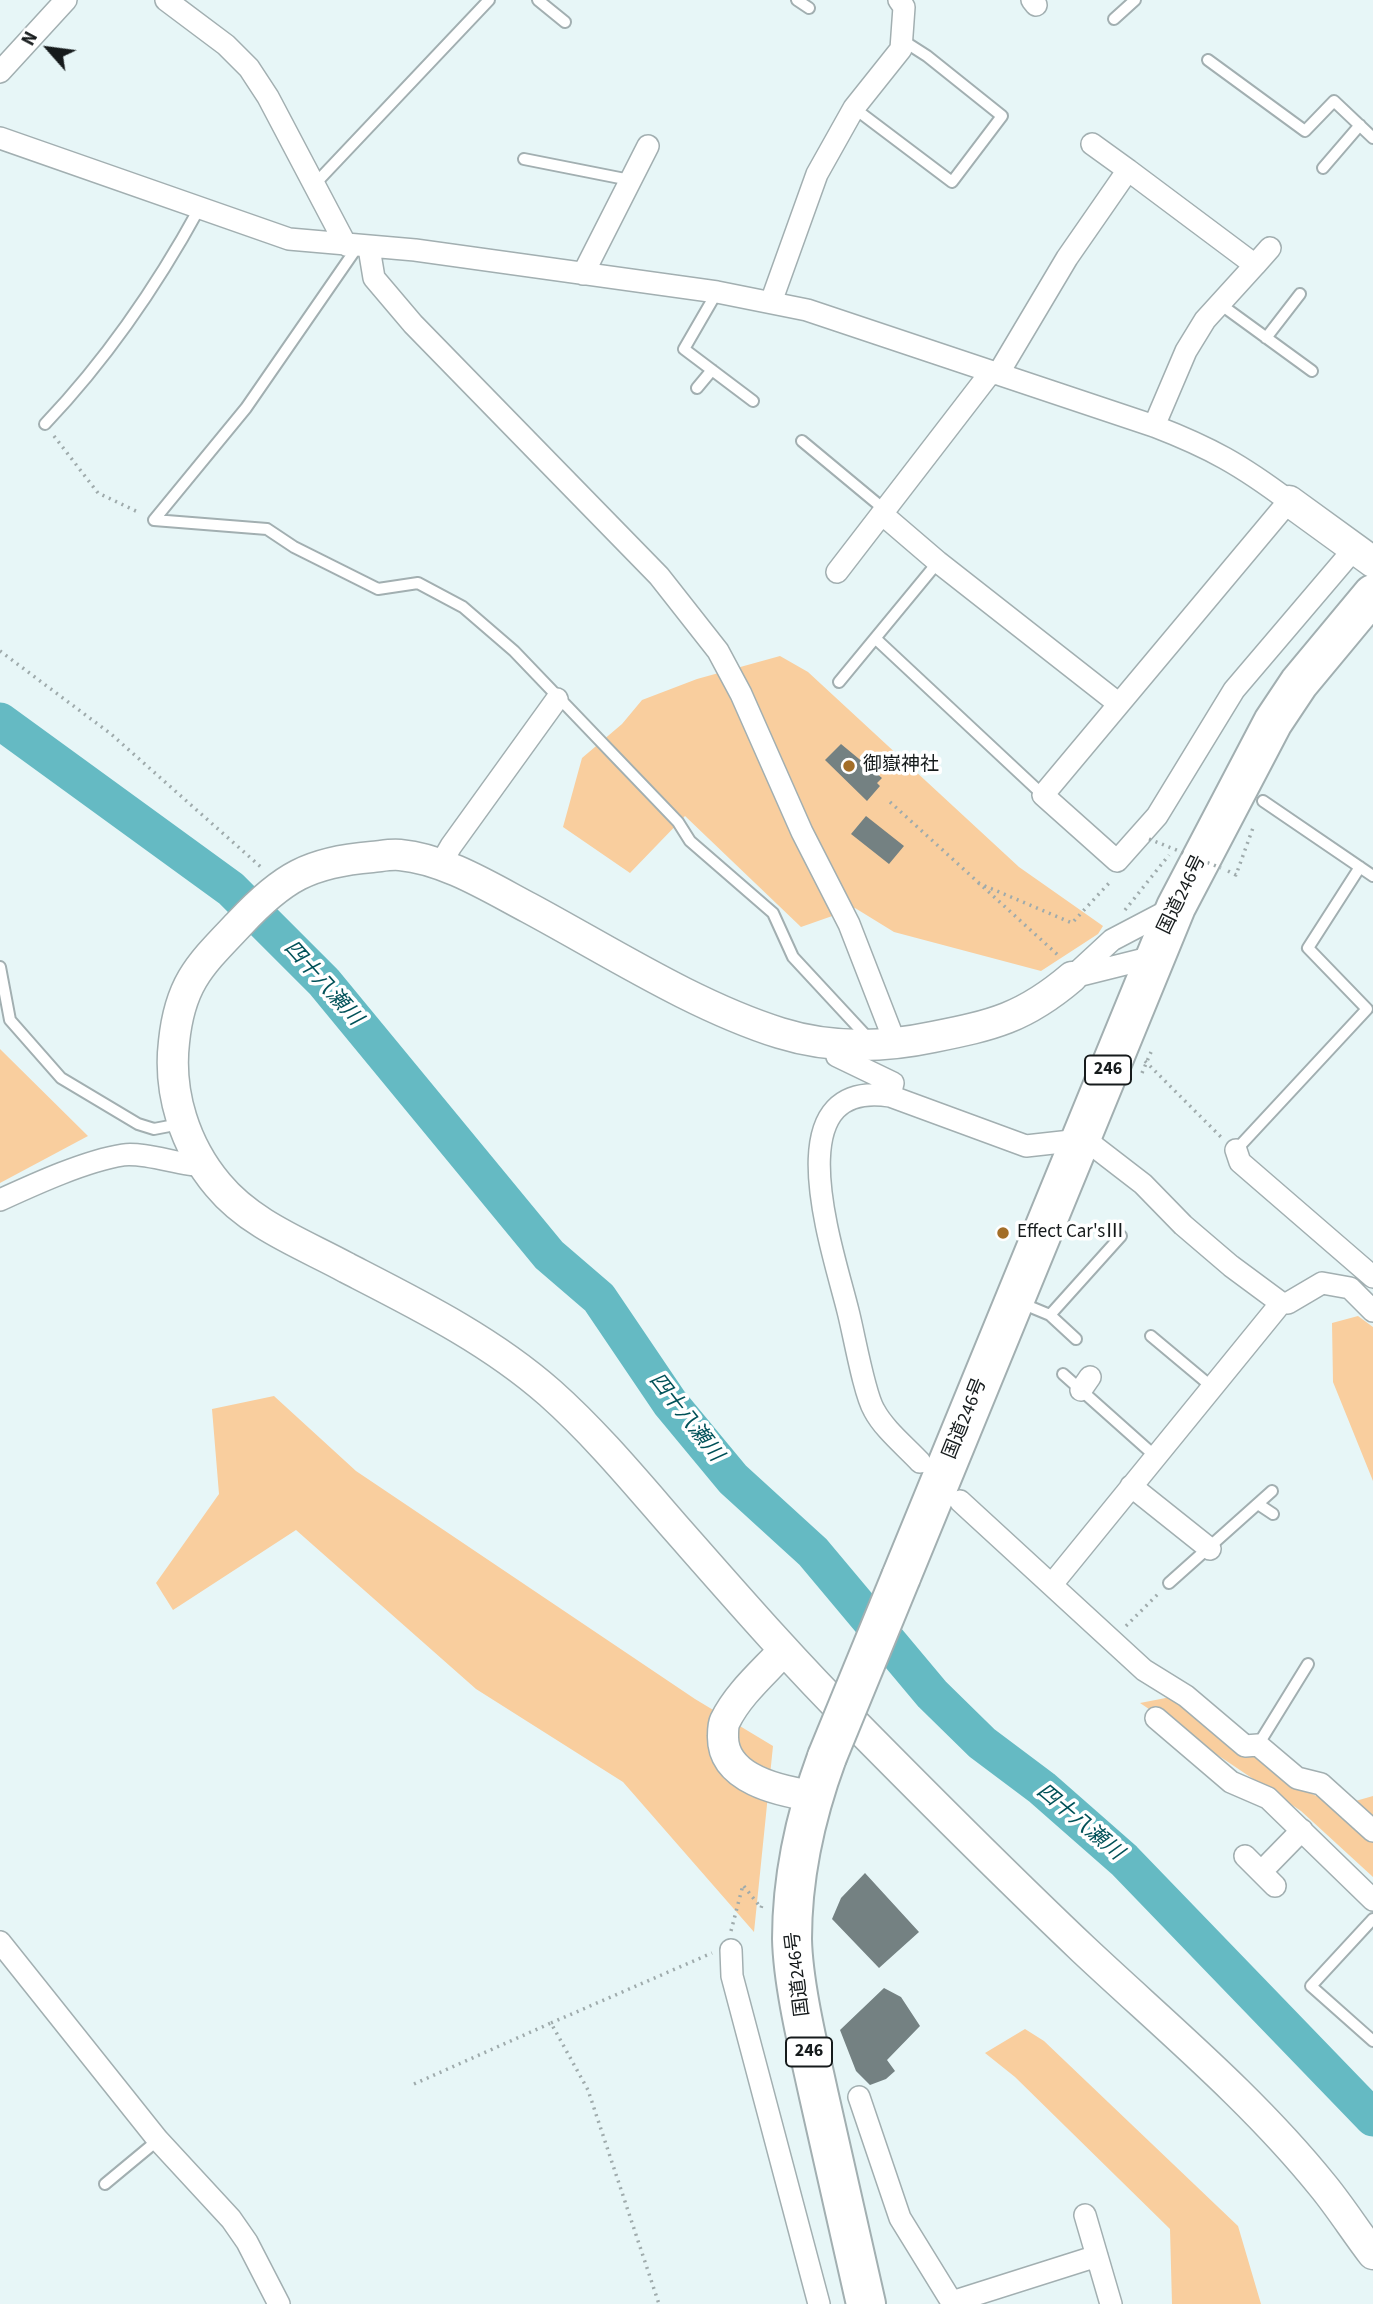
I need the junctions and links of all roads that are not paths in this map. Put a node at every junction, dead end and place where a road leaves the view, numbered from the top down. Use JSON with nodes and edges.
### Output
{"nodes":[{"id":1,"x":66,"y":0,"type":"edge"},
{"id":2,"x":166,"y":0,"type":"edge"},
{"id":3,"x":489,"y":0,"type":"edge"},
{"id":4,"x":538,"y":0,"type":"edge"},
{"id":5,"x":797,"y":0,"type":"edge"},
{"id":6,"x":899,"y":0,"type":"edge"},
{"id":7,"x":1135,"y":0,"type":"edge"},
{"id":8,"x":809,"y":8,"type":"dead end"},
{"id":9,"x":1114,"y":19,"type":"dead end"},
{"id":10,"x":565,"y":22,"type":"dead end"},
{"id":11,"x":902,"y":40,"type":"junction"},
{"id":12,"x":1208,"y":60,"type":"dead end"},
{"id":13,"x":0,"y":72,"type":"edge"},
{"id":14,"x":854,"y":108,"type":"junction"},
{"id":15,"x":1360,"y":125,"type":"junction"},
{"id":16,"x":0,"y":138,"type":"edge"},
{"id":17,"x":1373,"y":138,"type":"edge"},
{"id":18,"x":1092,"y":144,"type":"dead end"},
{"id":19,"x":648,"y":146,"type":"dead end"},
{"id":20,"x":524,"y":159,"type":"dead end"},
{"id":21,"x":1323,"y":168,"type":"dead end"},
{"id":22,"x":1128,"y":170,"type":"junction"},
{"id":23,"x":630,"y":180,"type":"junction"},
{"id":24,"x":313,"y":186,"type":"junction"},
{"id":25,"x":200,"y":207,"type":"junction"},
{"id":26,"x":358,"y":246,"type":"junction"},
{"id":27,"x":1270,"y":248,"type":"dead end"},
{"id":28,"x":1255,"y":265,"type":"junction"},
{"id":29,"x":583,"y":274,"type":"junction"},
{"id":30,"x":717,"y":292,"type":"junction"},
{"id":31,"x":1300,"y":294,"type":"dead end"},
{"id":32,"x":771,"y":302,"type":"junction"},
{"id":33,"x":1220,"y":304,"type":"junction"},
{"id":34,"x":1266,"y":338,"type":"junction"},
{"id":35,"x":712,"y":370,"type":"junction"},
{"id":36,"x":1311,"y":371,"type":"dead end"},
{"id":37,"x":994,"y":373,"type":"junction"},
{"id":38,"x":697,"y":388,"type":"dead end"},
{"id":39,"x":753,"y":401,"type":"dead end"},
{"id":40,"x":45,"y":424,"type":"road end"},
{"id":41,"x":1154,"y":426,"type":"junction"},
{"id":42,"x":802,"y":441,"type":"dead end"},
{"id":43,"x":1289,"y":501,"type":"junction"},
{"id":44,"x":883,"y":512,"type":"junction"},
{"id":45,"x":1363,"y":555,"type":"edge"},
{"id":46,"x":938,"y":562,"type":"junction"},
{"id":47,"x":837,"y":572,"type":"dead end"},
{"id":48,"x":1373,"y":594,"type":"edge"},
{"id":49,"x":876,"y":639,"type":"junction"},
{"id":50,"x":839,"y":682,"type":"dead end"},
{"id":51,"x":557,"y":699,"type":"junction"},
{"id":52,"x":1119,"y":704,"type":"junction"},
{"id":53,"x":1043,"y":795,"type":"junction"},
{"id":54,"x":1263,"y":801,"type":"road end"},
{"id":55,"x":440,"y":865,"type":"junction"},
{"id":56,"x":1360,"y":867,"type":"junction"},
{"id":57,"x":1373,"y":876,"type":"edge"},
{"id":58,"x":1176,"y":907,"type":"junction"},
{"id":59,"x":1153,"y":957,"type":"junction"},
{"id":60,"x":0,"y":967,"type":"edge"},
{"id":61,"x":1075,"y":974,"type":"junction"},
{"id":62,"x":838,"y":1045,"type":"junction"},
{"id":63,"x":885,"y":1045,"type":"junction"},
{"id":64,"x":890,"y":1096,"type":"junction"},
{"id":65,"x":183,"y":1124,"type":"junction"},
{"id":66,"x":1080,"y":1140,"type":"junction"},
{"id":67,"x":1236,"y":1150,"type":"joint"},
{"id":68,"x":204,"y":1166,"type":"junction"},
{"id":69,"x":0,"y":1200,"type":"edge"},
{"id":70,"x":1121,"y":1236,"type":"dead end"},
{"id":71,"x":1373,"y":1277,"type":"edge"},
{"id":72,"x":1014,"y":1301,"type":"junction"},
{"id":73,"x":1281,"y":1303,"type":"junction"},
{"id":74,"x":1373,"y":1311,"type":"edge"},
{"id":75,"x":1050,"y":1315,"type":"junction"},
{"id":76,"x":1151,"y":1336,"type":"dead end"},
{"id":77,"x":1076,"y":1339,"type":"dead end"},
{"id":78,"x":1063,"y":1374,"type":"dead end"},
{"id":79,"x":1212,"y":1387,"type":"junction"},
{"id":80,"x":1155,"y":1456,"type":"junction"},
{"id":81,"x":920,"y":1462,"type":"dead end"},
{"id":82,"x":1131,"y":1486,"type":"junction"},
{"id":83,"x":1272,"y":1492,"type":"dead end"},
{"id":84,"x":960,"y":1501,"type":"dead end"},
{"id":85,"x":1258,"y":1504,"type":"junction"},
{"id":86,"x":1273,"y":1514,"type":"dead end"},
{"id":87,"x":1210,"y":1549,"type":"junction"},
{"id":88,"x":1053,"y":1583,"type":"junction"},
{"id":89,"x":1169,"y":1583,"type":"road end"},
{"id":90,"x":784,"y":1650,"type":"junction"},
{"id":91,"x":1308,"y":1664,"type":"dead end"},
{"id":92,"x":1156,"y":1718,"type":"dead end"},
{"id":93,"x":1258,"y":1745,"type":"junction"},
{"id":94,"x":813,"y":1796,"type":"junction"},
{"id":95,"x":1302,"y":1830,"type":"junction"},
{"id":96,"x":1373,"y":1831,"type":"edge"},
{"id":97,"x":1245,"y":1856,"type":"dead end"},
{"id":98,"x":1373,"y":1900,"type":"edge"},
{"id":99,"x":1373,"y":1919,"type":"edge"},
{"id":100,"x":0,"y":1942,"type":"edge"},
{"id":101,"x":729,"y":1950,"type":"road end"},
{"id":102,"x":1373,"y":2041,"type":"edge"},
{"id":103,"x":859,"y":2097,"type":"dead end"},
{"id":104,"x":158,"y":2140,"type":"junction"},
{"id":105,"x":105,"y":2184,"type":"dead end"},
{"id":106,"x":1085,"y":2216,"type":"dead end"},
{"id":107,"x":1373,"y":2254,"type":"edge"},
{"id":108,"x":1097,"y":2256,"type":"junction"},
{"id":109,"x":953,"y":2303,"type":"edge"},
{"id":110,"x":279,"y":2304,"type":"edge"},
{"id":111,"x":819,"y":2304,"type":"edge"},
{"id":112,"x":866,"y":2304,"type":"edge"},
{"id":113,"x":1111,"y":2304,"type":"edge"}],
"edges":[{"from":1,"to":13,"type":"street"},
{"from":2,"to":24,"type":"street"},
{"from":3,"to":24,"type":"lane"},
{"from":4,"to":10,"type":"lane"},
{"from":5,"to":8,"type":"lane"},
{"from":6,"to":11,"type":"street"},
{"from":7,"to":9,"type":"lane"},
{"from":11,"to":14,"type":"street"},
{"from":11,"to":14,"type":"lane"},
{"from":12,"to":15,"type":"lane"},
{"from":14,"to":32,"type":"street"},
{"from":15,"to":17,"type":"lane"},
{"from":15,"to":21,"type":"lane"},
{"from":16,"to":25,"type":"street"},
{"from":18,"to":22,"type":"street"},
{"from":19,"to":23,"type":"street"},
{"from":20,"to":23,"type":"lane"},
{"from":22,"to":28,"type":"street"},
{"from":22,"to":37,"type":"street"},
{"from":23,"to":29,"type":"street"},
{"from":24,"to":26,"type":"street"},
{"from":25,"to":26,"type":"street"},
{"from":25,"to":40,"type":"lane"},
{"from":26,"to":29,"type":"street"},
{"from":26,"to":51,"type":"lane"},
{"from":26,"to":63,"type":"street"},
{"from":27,"to":28,"type":"street"},
{"from":28,"to":33,"type":"street"},
{"from":29,"to":30,"type":"street"},
{"from":30,"to":32,"type":"street"},
{"from":30,"to":35,"type":"lane"},
{"from":31,"to":34,"type":"lane"},
{"from":32,"to":37,"type":"street"},
{"from":33,"to":34,"type":"lane"},
{"from":33,"to":41,"type":"street"},
{"from":34,"to":36,"type":"lane"},
{"from":35,"to":38,"type":"lane"},
{"from":35,"to":39,"type":"lane"},
{"from":37,"to":41,"type":"street"},
{"from":37,"to":44,"type":"street"},
{"from":41,"to":43,"type":"street"},
{"from":42,"to":44,"type":"lane"},
{"from":43,"to":45,"type":"street"},
{"from":43,"to":52,"type":"street"},
{"from":44,"to":46,"type":"street"},
{"from":44,"to":47,"type":"street"},
{"from":45,"to":53,"type":"street"},
{"from":46,"to":49,"type":"lane"},
{"from":46,"to":52,"type":"street"},
{"from":48,"to":58,"type":"highway","name":"国道246号","number":"246"},
{"from":49,"to":50,"type":"lane"},
{"from":49,"to":53,"type":"lane"},
{"from":51,"to":55,"type":"street"},
{"from":51,"to":63,"type":"lane"},
{"from":52,"to":53,"type":"street"},
{"from":54,"to":56,"type":"lane"},
{"from":55,"to":62,"type":"street"},
{"from":55,"to":65,"type":"street"},
{"from":56,"to":57,"type":"lane"},
{"from":56,"to":67,"type":"lane"},
{"from":58,"to":59,"type":"highway","name":"国道246号","number":"246"},
{"from":58,"to":61,"type":"street"},
{"from":59,"to":61,"type":"street"},
{"from":59,"to":66,"type":"highway","name":"国道246号","number":"246"},
{"from":60,"to":65,"type":"lane"},
{"from":61,"to":63,"type":"street"},
{"from":62,"to":63,"type":"street"},
{"from":62,"to":64,"type":"street"},
{"from":64,"to":66,"type":"street"},
{"from":64,"to":81,"type":"street"},
{"from":65,"to":68,"type":"street"},
{"from":66,"to":72,"type":"highway","name":"国道246号","number":"246"},
{"from":66,"to":73,"type":"street"},
{"from":67,"to":71,"type":"street"},
{"from":68,"to":69,"type":"street"},
{"from":68,"to":90,"type":"street"},
{"from":70,"to":75,"type":"lane"},
{"from":72,"to":75,"type":"lane"},
{"from":72,"to":94,"type":"highway","name":"国道246号","number":"246","bridge":true},
{"from":73,"to":74,"type":"street"},
{"from":73,"to":79,"type":"street"},
{"from":75,"to":77,"type":"lane"},
{"from":76,"to":79,"type":"lane"},
{"from":78,"to":80,"type":"lane"},
{"from":79,"to":80,"type":"street"},
{"from":80,"to":82,"type":"street"},
{"from":82,"to":87,"type":"street"},
{"from":82,"to":88,"type":"street"},
{"from":83,"to":85,"type":"lane"},
{"from":84,"to":88,"type":"street"},
{"from":85,"to":86,"type":"lane"},
{"from":85,"to":87,"type":"lane"},
{"from":87,"to":89,"type":"lane"},
{"from":88,"to":93,"type":"street"},
{"from":90,"to":94,"type":"street"},
{"from":90,"to":107,"type":"street"},
{"from":91,"to":93,"type":"lane"},
{"from":92,"to":95,"type":"street"},
{"from":93,"to":96,"type":"street"},
{"from":94,"to":112,"type":"highway","name":"国道246号","number":"246"},
{"from":95,"to":97,"type":"street"},
{"from":95,"to":98,"type":"street"},
{"from":99,"to":102,"type":"lane"},
{"from":100,"to":104,"type":"street"},
{"from":101,"to":111,"type":"street"},
{"from":103,"to":109,"type":"street"},
{"from":104,"to":105,"type":"lane"},
{"from":104,"to":110,"type":"street"},
{"from":106,"to":108,"type":"street"},
{"from":108,"to":109,"type":"street"},
{"from":108,"to":113,"type":"street"}]}
